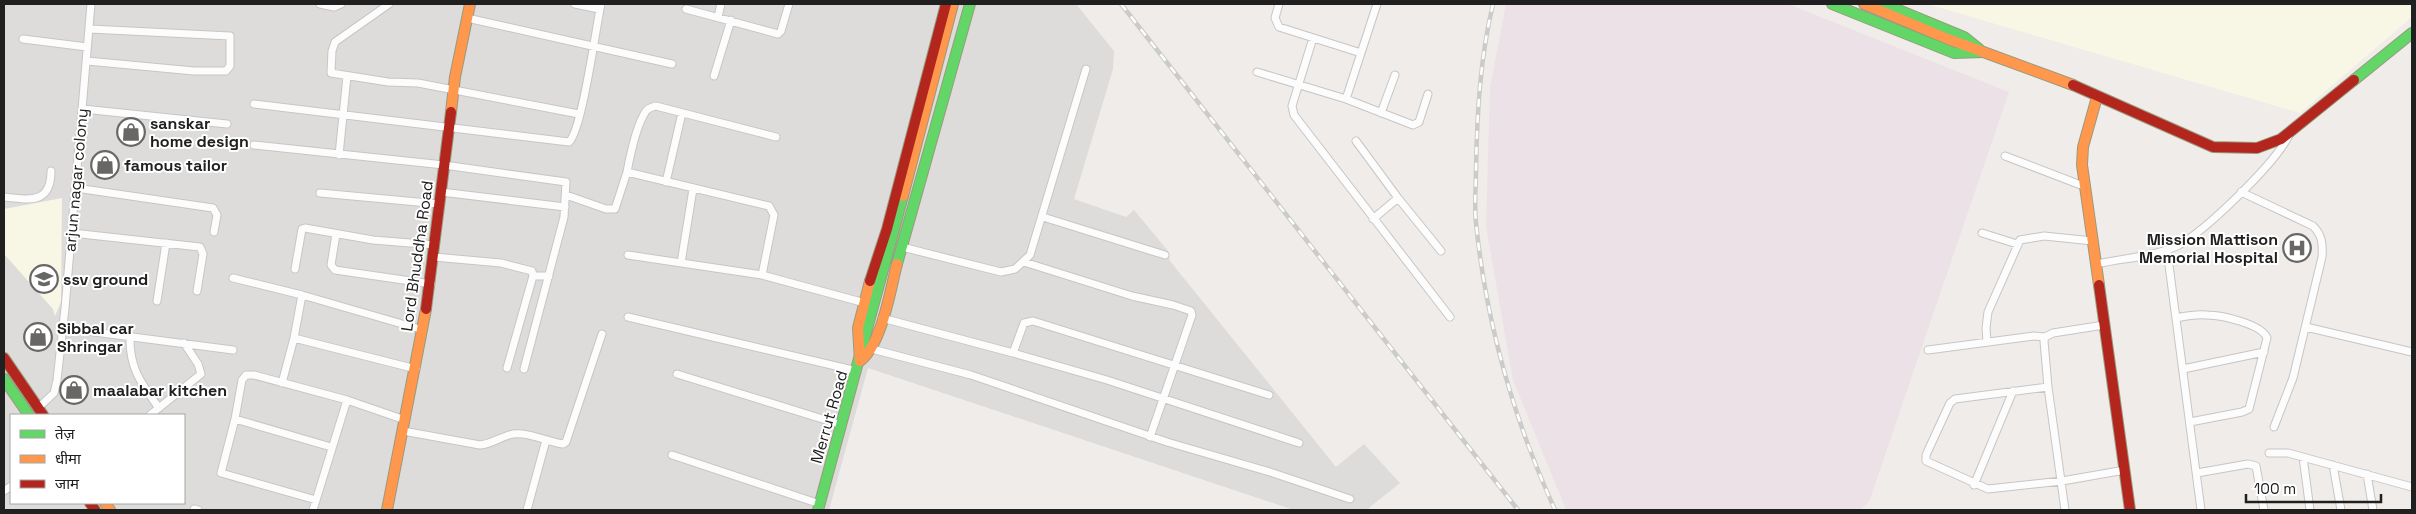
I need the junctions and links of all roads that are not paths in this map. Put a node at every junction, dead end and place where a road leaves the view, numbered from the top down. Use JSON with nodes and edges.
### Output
{"nodes":[{"id":1,"x":91,"y":4,"type":"edge"},
{"id":2,"x":320,"y":4,"type":"edge"},
{"id":3,"x":341,"y":4,"type":"edge"},
{"id":4,"x":389,"y":4,"type":"edge"},
{"id":5,"x":470,"y":4,"type":"edge"},
{"id":6,"x":574,"y":4,"type":"edge"},
{"id":7,"x":720,"y":4,"type":"edge"},
{"id":8,"x":789,"y":4,"type":"edge"},
{"id":9,"x":946,"y":4,"type":"edge"},
{"id":10,"x":953,"y":4,"type":"edge"},
{"id":11,"x":970,"y":4,"type":"edge"},
{"id":12,"x":1279,"y":4,"type":"edge"},
{"id":13,"x":1377,"y":4,"type":"edge"},
{"id":14,"x":1832,"y":4,"type":"edge"},
{"id":15,"x":1864,"y":4,"type":"edge"},
{"id":16,"x":1890,"y":5,"type":"edge"},
{"id":17,"x":600,"y":7,"type":"edge"},
{"id":18,"x":686,"y":9,"type":"dead end"},
{"id":19,"x":718,"y":17,"type":"junction"},
{"id":20,"x":467,"y":18,"type":"junction"},
{"id":21,"x":732,"y":20,"type":"junction"},
{"id":22,"x":90,"y":29,"type":"junction"},
{"id":23,"x":2412,"y":33,"type":"edge"},
{"id":24,"x":1313,"y":38,"type":"junction"},
{"id":25,"x":23,"y":39,"type":"dead end"},
{"id":26,"x":593,"y":46,"type":"junction"},
{"id":27,"x":87,"y":47,"type":"junction"},
{"id":28,"x":1984,"y":52,"type":"junction"},
{"id":29,"x":1361,"y":53,"type":"junction"},
{"id":30,"x":87,"y":61,"type":"junction"},
{"id":31,"x":672,"y":64,"type":"dead end"},
{"id":32,"x":1086,"y":69,"type":"dead end"},
{"id":33,"x":1258,"y":72,"type":"dead end"},
{"id":34,"x":1394,"y":75,"type":"dead end"},
{"id":35,"x":347,"y":76,"type":"junction"},
{"id":36,"x":714,"y":76,"type":"dead end"},
{"id":37,"x":1299,"y":84,"type":"junction"},
{"id":38,"x":454,"y":90,"type":"junction"},
{"id":39,"x":1428,"y":94,"type":"dead end"},
{"id":40,"x":2097,"y":97,"type":"junction"},
{"id":41,"x":1346,"y":99,"type":"junction"},
{"id":42,"x":254,"y":104,"type":"dead end"},
{"id":43,"x":83,"y":109,"type":"junction"},
{"id":44,"x":682,"y":113,"type":"junction"},
{"id":45,"x":1381,"y":113,"type":"junction"},
{"id":46,"x":580,"y":114,"type":"junction"},
{"id":47,"x":344,"y":116,"type":"junction"},
{"id":48,"x":227,"y":124,"type":"dead end"},
{"id":49,"x":449,"y":128,"type":"junction"},
{"id":50,"x":2290,"y":132,"type":"junction"},
{"id":51,"x":776,"y":137,"type":"dead end"},
{"id":52,"x":1356,"y":142,"type":"dead end"},
{"id":53,"x":254,"y":145,"type":"dead end"},
{"id":54,"x":339,"y":155,"type":"junction"},
{"id":55,"x":2005,"y":156,"type":"dead end"},
{"id":56,"x":444,"y":165,"type":"junction"},
{"id":57,"x":51,"y":171,"type":"dead end"},
{"id":58,"x":627,"y":172,"type":"junction"},
{"id":59,"x":666,"y":182,"type":"junction"},
{"id":60,"x":2086,"y":186,"type":"junction"},
{"id":61,"x":76,"y":188,"type":"junction"},
{"id":62,"x":693,"y":189,"type":"junction"},
{"id":63,"x":441,"y":192,"type":"junction"},
{"id":64,"x":2241,"y":192,"type":"junction"},
{"id":65,"x":320,"y":193,"type":"dead end"},
{"id":66,"x":566,"y":195,"type":"junction"},
{"id":67,"x":4,"y":197,"type":"edge"},
{"id":68,"x":1398,"y":198,"type":"junction"},
{"id":69,"x":439,"y":204,"type":"junction"},
{"id":70,"x":565,"y":207,"type":"junction"},
{"id":71,"x":1043,"y":217,"type":"junction"},
{"id":72,"x":1373,"y":219,"type":"junction"},
{"id":73,"x":214,"y":232,"type":"dead end"},
{"id":74,"x":72,"y":233,"type":"junction"},
{"id":75,"x":1982,"y":233,"type":"dead end"},
{"id":76,"x":336,"y":234,"type":"junction"},
{"id":77,"x":2093,"y":241,"type":"junction"},
{"id":78,"x":166,"y":243,"type":"junction"},
{"id":79,"x":2016,"y":244,"type":"junction"},
{"id":80,"x":435,"y":245,"type":"junction"},
{"id":81,"x":902,"y":247,"type":"junction"},
{"id":82,"x":2167,"y":250,"type":"junction"},
{"id":83,"x":1441,"y":251,"type":"dead end"},
{"id":84,"x":628,"y":255,"type":"dead end"},
{"id":85,"x":1165,"y":255,"type":"dead end"},
{"id":86,"x":434,"y":257,"type":"junction"},
{"id":87,"x":1024,"y":262,"type":"junction"},
{"id":88,"x":681,"y":263,"type":"junction"},
{"id":89,"x":2097,"y":264,"type":"junction"},
{"id":90,"x":295,"y":270,"type":"dead end"},
{"id":91,"x":533,"y":276,"type":"junction"},
{"id":92,"x":549,"y":276,"type":"junction"},
{"id":93,"x":762,"y":276,"type":"junction"},
{"id":94,"x":233,"y":278,"type":"dead end"},
{"id":95,"x":431,"y":284,"type":"junction"},
{"id":96,"x":197,"y":291,"type":"dead end"},
{"id":97,"x":302,"y":295,"type":"junction"},
{"id":98,"x":157,"y":301,"type":"dead end"},
{"id":99,"x":864,"y":303,"type":"junction"},
{"id":100,"x":628,"y":317,"type":"dead end"},
{"id":101,"x":882,"y":318,"type":"junction"},
{"id":102,"x":1450,"y":318,"type":"dead end"},
{"id":103,"x":2176,"y":318,"type":"junction"},
{"id":104,"x":2104,"y":325,"type":"junction"},
{"id":105,"x":2306,"y":327,"type":"junction"},
{"id":106,"x":63,"y":328,"type":"junction"},
{"id":107,"x":423,"y":330,"type":"junction"},
{"id":108,"x":602,"y":334,"type":"dead end"},
{"id":109,"x":130,"y":336,"type":"junction"},
{"id":110,"x":2045,"y":337,"type":"junction"},
{"id":111,"x":294,"y":338,"type":"junction"},
{"id":112,"x":1987,"y":342,"type":"junction"},
{"id":113,"x":184,"y":343,"type":"junction"},
{"id":114,"x":872,"y":349,"type":"junction"},
{"id":115,"x":233,"y":350,"type":"dead end"},
{"id":116,"x":1928,"y":350,"type":"dead end"},
{"id":117,"x":2264,"y":352,"type":"junction"},
{"id":118,"x":2412,"y":352,"type":"edge"},
{"id":119,"x":1013,"y":353,"type":"junction"},
{"id":120,"x":4,"y":358,"type":"edge"},
{"id":121,"x":1176,"y":364,"type":"junction"},
{"id":122,"x":859,"y":366,"type":"junction"},
{"id":123,"x":507,"y":368,"type":"dead end"},
{"id":124,"x":416,"y":369,"type":"junction"},
{"id":125,"x":524,"y":369,"type":"dead end"},
{"id":126,"x":2183,"y":369,"type":"junction"},
{"id":127,"x":676,"y":374,"type":"dead end"},
{"id":128,"x":4,"y":379,"type":"edge"},
{"id":129,"x":282,"y":383,"type":"junction"},
{"id":130,"x":2048,"y":387,"type":"junction"},
{"id":131,"x":2013,"y":391,"type":"junction"},
{"id":132,"x":1269,"y":395,"type":"dead end"},
{"id":133,"x":1164,"y":399,"type":"junction"},
{"id":134,"x":347,"y":400,"type":"junction"},
{"id":135,"x":159,"y":408,"type":"junction"},
{"id":136,"x":41,"y":412,"type":"edge"},
{"id":137,"x":28,"y":414,"type":"edge"},
{"id":138,"x":151,"y":414,"type":"edge"},
{"id":139,"x":235,"y":419,"type":"junction"},
{"id":140,"x":405,"y":420,"type":"junction"},
{"id":141,"x":2190,"y":422,"type":"junction"},
{"id":142,"x":842,"y":425,"type":"junction"},
{"id":143,"x":2274,"y":427,"type":"dead end"},
{"id":144,"x":403,"y":431,"type":"junction"},
{"id":145,"x":1150,"y":437,"type":"junction"},
{"id":146,"x":546,"y":440,"type":"junction"},
{"id":147,"x":1299,"y":443,"type":"dead end"},
{"id":148,"x":331,"y":447,"type":"junction"},
{"id":149,"x":2269,"y":453,"type":"dead end"},
{"id":150,"x":672,"y":455,"type":"dead end"},
{"id":151,"x":2303,"y":457,"type":"junction"},
{"id":152,"x":2334,"y":465,"type":"junction"},
{"id":153,"x":2124,"y":470,"type":"junction"},
{"id":154,"x":2197,"y":473,"type":"junction"},
{"id":155,"x":2367,"y":474,"type":"junction"},
{"id":156,"x":2062,"y":481,"type":"junction"},
{"id":157,"x":1974,"y":485,"type":"junction"},
{"id":158,"x":2412,"y":487,"type":"edge"},
{"id":159,"x":1350,"y":499,"type":"dead end"},
{"id":160,"x":316,"y":500,"type":"junction"},
{"id":161,"x":819,"y":507,"type":"edge"},
{"id":162,"x":313,"y":510,"type":"edge"},
{"id":163,"x":387,"y":510,"type":"edge"},
{"id":164,"x":527,"y":510,"type":"edge"},
{"id":165,"x":2065,"y":510,"type":"edge"},
{"id":166,"x":2130,"y":510,"type":"edge"},
{"id":167,"x":2201,"y":510,"type":"edge"},
{"id":168,"x":2264,"y":510,"type":"edge"},
{"id":169,"x":2310,"y":510,"type":"edge"},
{"id":170,"x":2342,"y":510,"type":"edge"},
{"id":171,"x":2373,"y":510,"type":"edge"}],
"edges":[{"from":1,"to":22,"type":"street","name":"arjun nagar colony"},
{"from":2,"to":3,"type":"street"},
{"from":4,"to":35,"type":"street"},
{"from":5,"to":20,"type":"street","name":"Lord Bhuddha Road"},
{"from":6,"to":17,"type":"street"},
{"from":7,"to":19,"type":"street"},
{"from":8,"to":21,"type":"street"},
{"from":9,"to":99,"type":"street"},
{"from":10,"to":122,"type":"street","name":"Merrut Road"},
{"from":11,"to":81,"type":"street"},
{"from":12,"to":24,"type":"street"},
{"from":13,"to":29,"type":"street"},
{"from":14,"to":28,"type":"street"},
{"from":15,"to":28,"type":"street"},
{"from":16,"to":28,"type":"street"},
{"from":17,"to":26,"type":"street"},
{"from":18,"to":19,"type":"street"},
{"from":19,"to":21,"type":"street"},
{"from":20,"to":26,"type":"street"},
{"from":20,"to":38,"type":"street","name":"Lord Bhuddha Road"},
{"from":21,"to":36,"type":"street"},
{"from":22,"to":27,"type":"street","name":"arjun nagar colony"},
{"from":22,"to":30,"type":"street"},
{"from":23,"to":50,"type":"street"},
{"from":24,"to":29,"type":"street"},
{"from":24,"to":37,"type":"street"},
{"from":25,"to":27,"type":"street"},
{"from":26,"to":31,"type":"street"},
{"from":26,"to":46,"type":"street"},
{"from":27,"to":30,"type":"street","name":"arjun nagar colony"},
{"from":28,"to":40,"type":"street"},
{"from":29,"to":41,"type":"street"},
{"from":30,"to":43,"type":"street","name":"arjun nagar colony"},
{"from":32,"to":71,"type":"street"},
{"from":33,"to":37,"type":"street"},
{"from":34,"to":45,"type":"street"},
{"from":35,"to":38,"type":"street"},
{"from":35,"to":47,"type":"street"},
{"from":37,"to":41,"type":"street"},
{"from":37,"to":72,"type":"street"},
{"from":38,"to":46,"type":"street"},
{"from":38,"to":49,"type":"street","name":"Lord Bhuddha Road"},
{"from":39,"to":45,"type":"street"},
{"from":40,"to":50,"type":"street"},
{"from":40,"to":60,"type":"street"},
{"from":41,"to":45,"type":"street"},
{"from":42,"to":47,"type":"street"},
{"from":43,"to":48,"type":"street"},
{"from":43,"to":61,"type":"street","name":"arjun nagar colony"},
{"from":44,"to":51,"type":"street"},
{"from":44,"to":58,"type":"street"},
{"from":44,"to":59,"type":"street"},
{"from":46,"to":49,"type":"street"},
{"from":47,"to":49,"type":"street"},
{"from":47,"to":54,"type":"street"},
{"from":49,"to":56,"type":"street","name":"Lord Bhuddha Road"},
{"from":50,"to":64,"type":"street"},
{"from":52,"to":68,"type":"street"},
{"from":53,"to":54,"type":"street"},
{"from":54,"to":56,"type":"street"},
{"from":55,"to":60,"type":"street"},
{"from":56,"to":63,"type":"street","name":"Lord Bhuddha Road"},
{"from":56,"to":66,"type":"street"},
{"from":57,"to":67,"type":"street"},
{"from":58,"to":59,"type":"street"},
{"from":58,"to":66,"type":"street"},
{"from":59,"to":62,"type":"street"},
{"from":60,"to":77,"type":"street"},
{"from":61,"to":73,"type":"street"},
{"from":61,"to":74,"type":"street","name":"arjun nagar colony"},
{"from":62,"to":88,"type":"street"},
{"from":62,"to":93,"type":"street"},
{"from":63,"to":69,"type":"street","name":"Lord Bhuddha Road"},
{"from":63,"to":70,"type":"street"},
{"from":64,"to":82,"type":"street"},
{"from":64,"to":105,"type":"street"},
{"from":65,"to":69,"type":"street"},
{"from":66,"to":70,"type":"street"},
{"from":68,"to":72,"type":"street"},
{"from":68,"to":83,"type":"street"},
{"from":69,"to":80,"type":"street","name":"Lord Bhuddha Road"},
{"from":70,"to":92,"type":"street"},
{"from":71,"to":85,"type":"street"},
{"from":71,"to":87,"type":"street"},
{"from":72,"to":102,"type":"street"},
{"from":74,"to":78,"type":"street"},
{"from":74,"to":106,"type":"street","name":"arjun nagar colony"},
{"from":75,"to":79,"type":"street"},
{"from":76,"to":80,"type":"street"},
{"from":76,"to":90,"type":"street"},
{"from":76,"to":95,"type":"street"},
{"from":77,"to":79,"type":"street"},
{"from":77,"to":89,"type":"street"},
{"from":78,"to":96,"type":"street"},
{"from":78,"to":98,"type":"street"},
{"from":79,"to":112,"type":"street"},
{"from":80,"to":86,"type":"street","name":"Lord Bhuddha Road"},
{"from":81,"to":87,"type":"street"},
{"from":81,"to":101,"type":"street"},
{"from":82,"to":89,"type":"street"},
{"from":82,"to":103,"type":"street"},
{"from":84,"to":88,"type":"street"},
{"from":86,"to":91,"type":"street"},
{"from":86,"to":95,"type":"street","name":"Lord Bhuddha Road"},
{"from":87,"to":121,"type":"street"},
{"from":88,"to":93,"type":"street"},
{"from":89,"to":104,"type":"street"},
{"from":91,"to":92,"type":"street"},
{"from":91,"to":123,"type":"street"},
{"from":92,"to":125,"type":"street"},
{"from":93,"to":99,"type":"street"},
{"from":94,"to":97,"type":"street"},
{"from":95,"to":107,"type":"street","name":"Lord Bhuddha Road"},
{"from":97,"to":107,"type":"street"},
{"from":97,"to":111,"type":"street"},
{"from":99,"to":122,"type":"street"},
{"from":100,"to":122,"type":"street"},
{"from":101,"to":114,"type":"street"},
{"from":101,"to":119,"type":"street"},
{"from":103,"to":117,"type":"street"},
{"from":103,"to":126,"type":"street"},
{"from":104,"to":110,"type":"street"},
{"from":104,"to":153,"type":"street"},
{"from":105,"to":118,"type":"street"},
{"from":105,"to":143,"type":"street"},
{"from":106,"to":109,"type":"street"},
{"from":106,"to":136,"type":"street","name":"arjun nagar colony"},
{"from":107,"to":124,"type":"street","name":"Lord Bhuddha Road"},
{"from":108,"to":146,"type":"street"},
{"from":109,"to":113,"type":"street"},
{"from":109,"to":135,"type":"street"},
{"from":110,"to":112,"type":"street"},
{"from":110,"to":130,"type":"street"},
{"from":111,"to":124,"type":"street"},
{"from":111,"to":129,"type":"street"},
{"from":112,"to":116,"type":"street"},
{"from":113,"to":115,"type":"street"},
{"from":113,"to":135,"type":"street"},
{"from":114,"to":122,"type":"street"},
{"from":114,"to":145,"type":"street"},
{"from":117,"to":126,"type":"street"},
{"from":117,"to":141,"type":"street"},
{"from":119,"to":121,"type":"street"},
{"from":119,"to":133,"type":"street"},
{"from":120,"to":136,"type":"street"},
{"from":121,"to":132,"type":"street"},
{"from":121,"to":133,"type":"street"},
{"from":122,"to":142,"type":"street","name":"Merrut Road"},
{"from":124,"to":140,"type":"street","name":"Lord Bhuddha Road"},
{"from":126,"to":141,"type":"street"},
{"from":127,"to":142,"type":"street"},
{"from":128,"to":137,"type":"street"},
{"from":129,"to":134,"type":"street"},
{"from":129,"to":139,"type":"street"},
{"from":130,"to":131,"type":"street"},
{"from":130,"to":156,"type":"street"},
{"from":131,"to":157,"type":"street"},
{"from":131,"to":157,"type":"street"},
{"from":133,"to":145,"type":"street"},
{"from":133,"to":147,"type":"street"},
{"from":134,"to":140,"type":"street"},
{"from":134,"to":148,"type":"street"},
{"from":135,"to":138,"type":"street"},
{"from":139,"to":148,"type":"street"},
{"from":139,"to":160,"type":"street"},
{"from":140,"to":144,"type":"street","name":"Lord Bhuddha Road"},
{"from":141,"to":154,"type":"street"},
{"from":142,"to":161,"type":"street","name":"Merrut Road"},
{"from":144,"to":146,"type":"street"},
{"from":144,"to":163,"type":"street","name":"Lord Bhuddha Road"},
{"from":145,"to":159,"type":"street"},
{"from":146,"to":164,"type":"street"},
{"from":148,"to":160,"type":"street"},
{"from":149,"to":151,"type":"street"},
{"from":150,"to":161,"type":"street"},
{"from":151,"to":152,"type":"street"},
{"from":151,"to":169,"type":"street"},
{"from":152,"to":155,"type":"street"},
{"from":152,"to":170,"type":"street"},
{"from":153,"to":156,"type":"street"},
{"from":153,"to":166,"type":"street"},
{"from":154,"to":167,"type":"street"},
{"from":154,"to":168,"type":"street"},
{"from":155,"to":158,"type":"street"},
{"from":155,"to":171,"type":"street"},
{"from":156,"to":157,"type":"street"},
{"from":156,"to":165,"type":"street"},
{"from":160,"to":162,"type":"street"}]}
